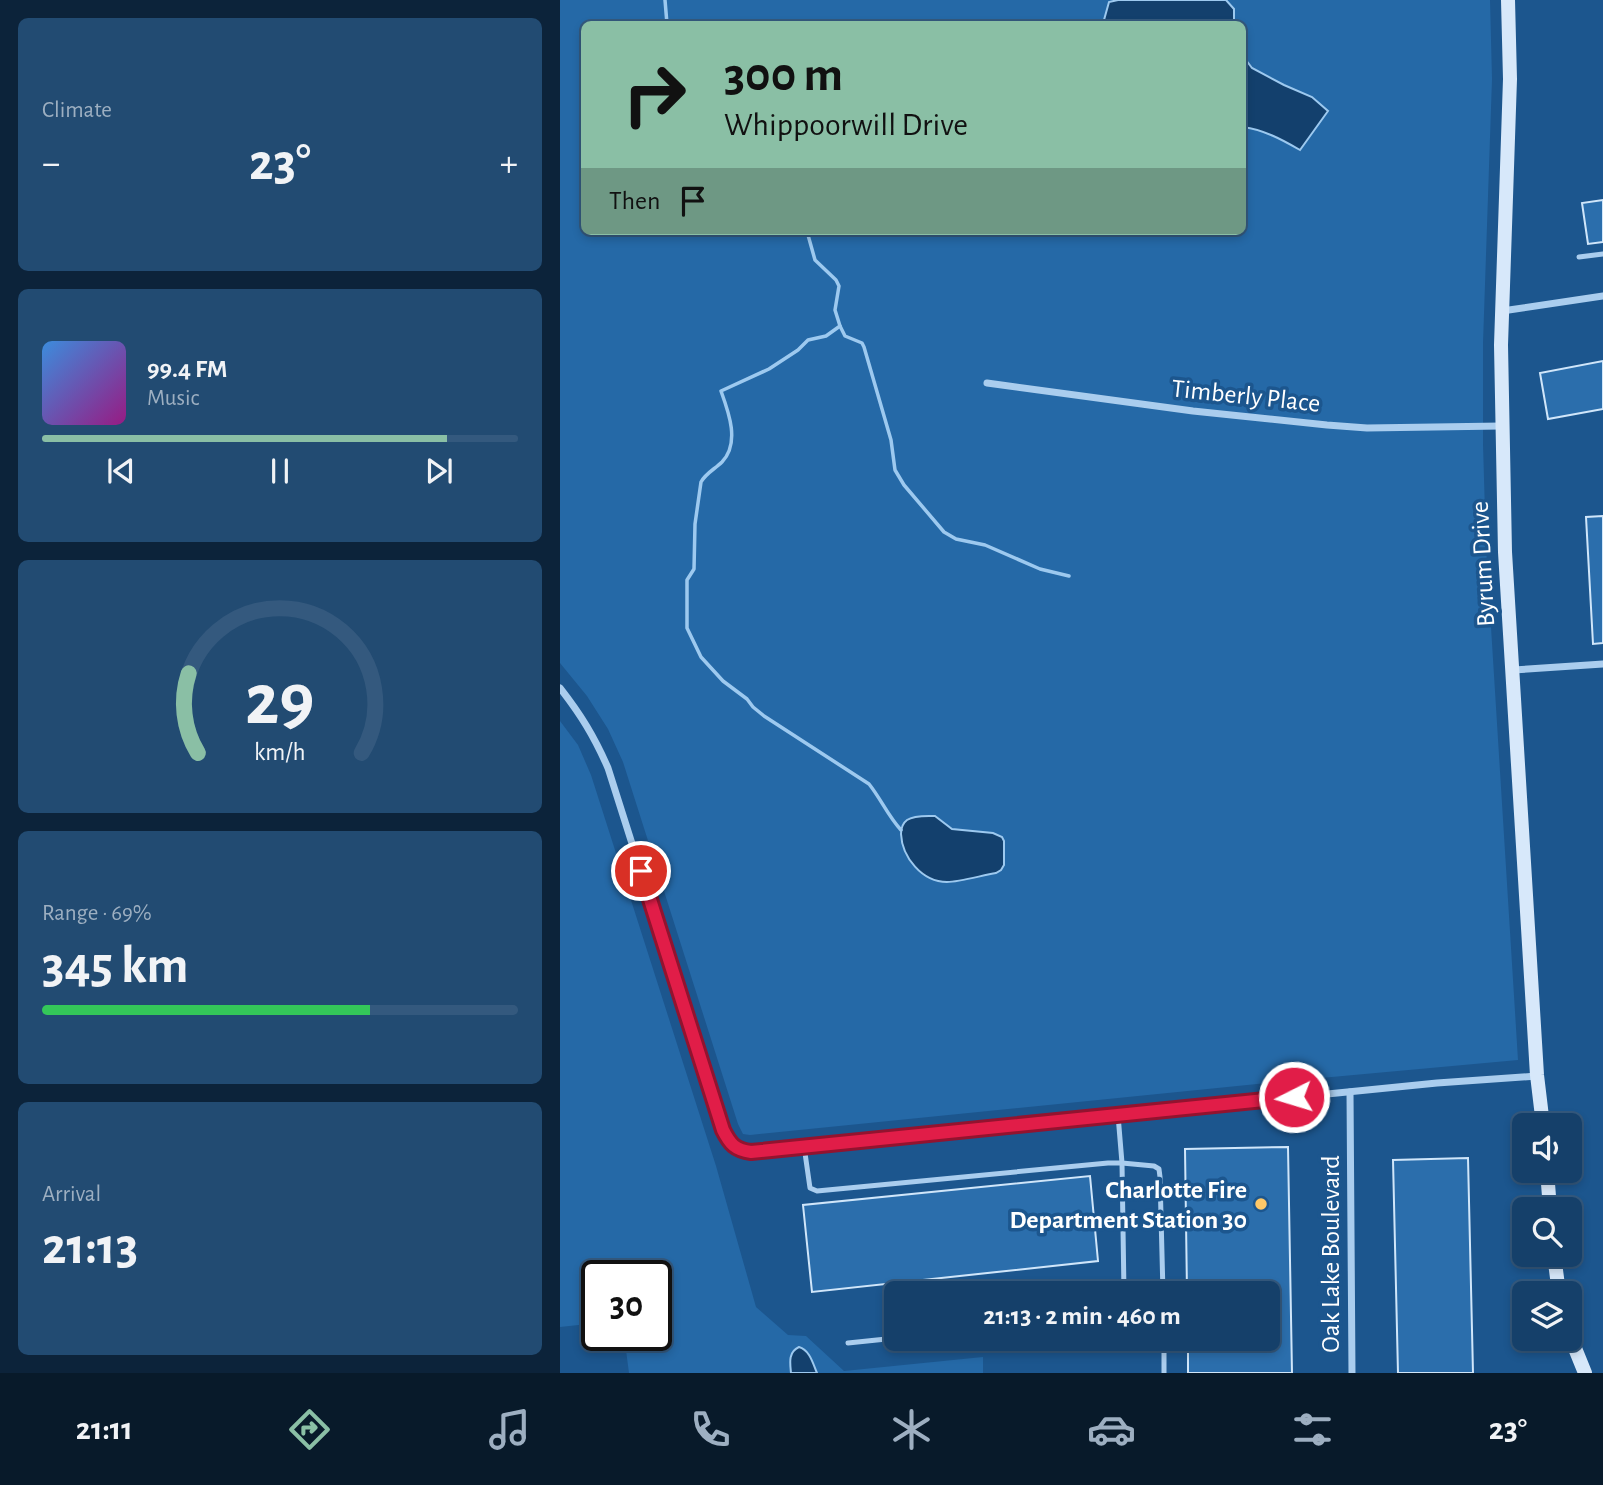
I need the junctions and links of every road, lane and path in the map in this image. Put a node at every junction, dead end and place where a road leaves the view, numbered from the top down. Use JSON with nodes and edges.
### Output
{"nodes":[{"id":1,"x":1508,"y":0,"type":"edge"},
{"id":2,"x":1603,"y":254,"type":"edge"},
{"id":3,"x":1579,"y":257,"type":"dead end"},
{"id":4,"x":1603,"y":296,"type":"edge"},
{"id":5,"x":1503,"y":311,"type":"junction"},
{"id":6,"x":987,"y":383,"type":"dead end"},
{"id":7,"x":1501,"y":426,"type":"junction"},
{"id":8,"x":1603,"y":664,"type":"edge"},
{"id":9,"x":1512,"y":670,"type":"junction"},
{"id":10,"x":560,"y":688,"type":"edge"},
{"id":11,"x":1537,"y":1076,"type":"junction"},
{"id":12,"x":1350,"y":1092,"type":"junction"},
{"id":13,"x":1542,"y":1113,"type":"edge"},
{"id":14,"x":1118,"y":1115,"type":"junction"},
{"id":15,"x":804,"y":1146,"type":"junction"},
{"id":16,"x":1122,"y":1163,"type":"junction"},
{"id":17,"x":1124,"y":1281,"type":"edge"},
{"id":18,"x":1163,"y":1281,"type":"edge"},
{"id":19,"x":884,"y":1339,"type":"edge"},
{"id":20,"x":848,"y":1343,"type":"dead end"},
{"id":21,"x":1164,"y":1351,"type":"edge"},
{"id":22,"x":1576,"y":1351,"type":"edge"},
{"id":23,"x":1164,"y":1373,"type":"edge"},
{"id":24,"x":1352,"y":1373,"type":"edge"},
{"id":25,"x":1585,"y":1373,"type":"edge"}],
"edges":[{"from":1,"to":5,"type":"street","name":"Byrum Drive"},
{"from":2,"to":3,"type":"lane"},
{"from":4,"to":5,"type":"street"},
{"from":5,"to":7,"type":"street","name":"Byrum Drive"},
{"from":6,"to":7,"type":"street","name":"Timberly Place"},
{"from":7,"to":9,"type":"street","name":"Byrum Drive"},
{"from":8,"to":9,"type":"street"},
{"from":9,"to":11,"type":"street","name":"Byrum Drive"},
{"from":10,"to":15,"type":"street"},
{"from":11,"to":12,"type":"street"},
{"from":11,"to":13,"type":"street","name":"Byrum Drive"},
{"from":12,"to":14,"type":"street"},
{"from":12,"to":24,"type":"street","name":"Oak Lake Boulevard"},
{"from":14,"to":15,"type":"street"},
{"from":14,"to":16,"type":"lane"},
{"from":15,"to":16,"type":"lane"},
{"from":16,"to":17,"type":"lane"},
{"from":16,"to":18,"type":"lane"},
{"from":19,"to":20,"type":"lane"},
{"from":21,"to":23,"type":"lane"},
{"from":22,"to":25,"type":"street"}]}
